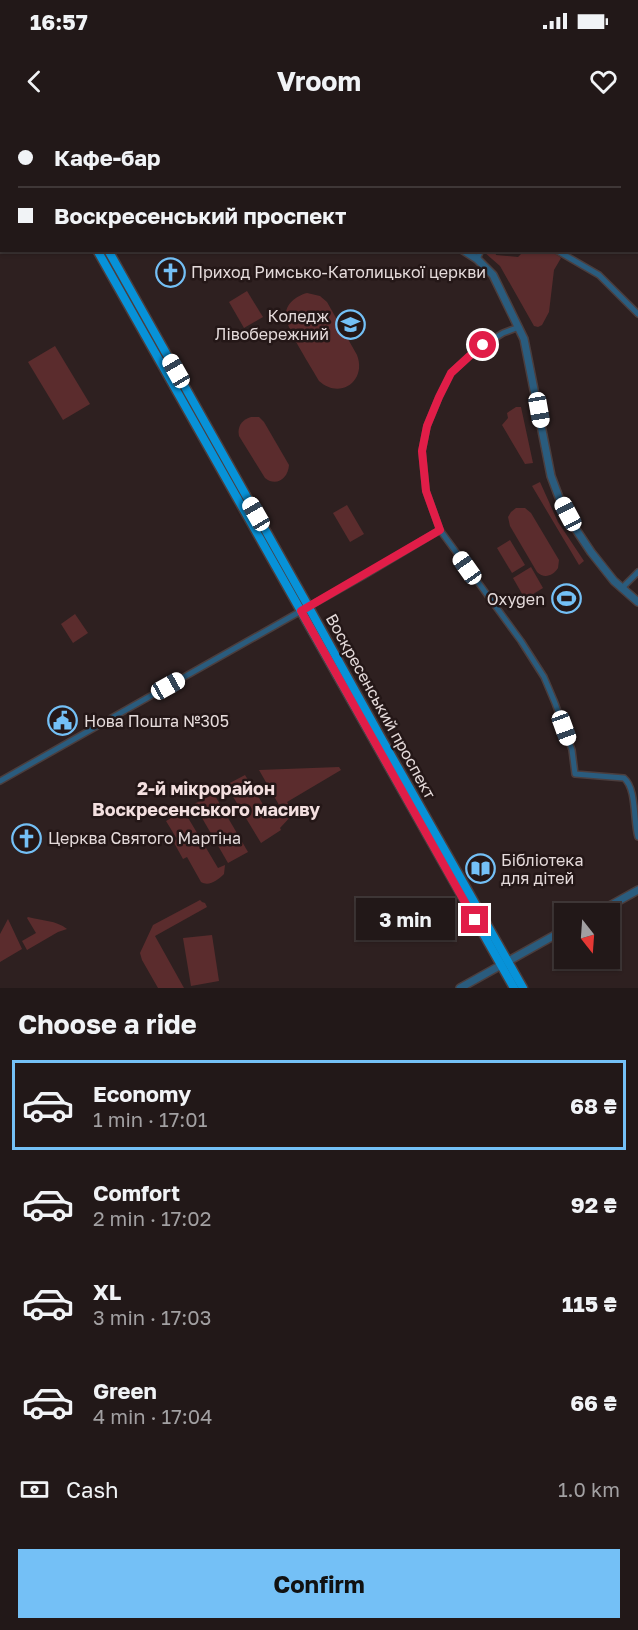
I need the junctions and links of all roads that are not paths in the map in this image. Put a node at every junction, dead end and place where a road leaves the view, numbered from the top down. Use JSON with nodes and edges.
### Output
{"nodes":[{"id":1,"x":98,"y":252,"type":"edge"},
{"id":2,"x":109,"y":252,"type":"edge"},
{"id":3,"x":467,"y":252,"type":"edge"},
{"id":4,"x":480,"y":252,"type":"edge"},
{"id":5,"x":559,"y":252,"type":"edge"},
{"id":6,"x":477,"y":259,"type":"junction"},
{"id":7,"x":638,"y":314,"type":"edge"},
{"id":8,"x":519,"y":327,"type":"junction"},
{"id":9,"x":440,"y":530,"type":"junction"},
{"id":10,"x":638,"y":572,"type":"edge"},
{"id":11,"x":622,"y":588,"type":"junction"},
{"id":12,"x":638,"y":602,"type":"edge"},
{"id":13,"x":304,"y":608,"type":"junction"},
{"id":14,"x":0,"y":781,"type":"edge"},
{"id":15,"x":638,"y":837,"type":"edge"},
{"id":16,"x":638,"y":890,"type":"edge"},
{"id":17,"x":615,"y":903,"type":"edge"},
{"id":18,"x":554,"y":936,"type":"edge"},
{"id":19,"x":504,"y":963,"type":"junction"},
{"id":20,"x":460,"y":988,"type":"edge"},
{"id":21,"x":514,"y":988,"type":"edge"},
{"id":22,"x":523,"y":988,"type":"edge"}],
"edges":[{"from":1,"to":13,"type":"main road","name":"Воскресенський проспект"},
{"from":2,"to":13,"type":"main road","name":"Воскресенський проспект"},
{"from":3,"to":6,"type":"street"},
{"from":4,"to":6,"type":"street"},
{"from":5,"to":7,"type":"street"},
{"from":6,"to":8,"type":"street"},
{"from":8,"to":9,"type":"street"},
{"from":8,"to":11,"type":"street"},
{"from":9,"to":13,"type":"street"},
{"from":9,"to":15,"type":"street"},
{"from":10,"to":11,"type":"street"},
{"from":11,"to":12,"type":"street"},
{"from":13,"to":14,"type":"street"},
{"from":13,"to":19,"type":"main road","name":"Воскресенський проспект"},
{"from":16,"to":17,"type":"street"},
{"from":18,"to":19,"type":"street"},
{"from":19,"to":20,"type":"street"},
{"from":19,"to":21,"type":"main road","name":"Воскресенський проспект"},
{"from":19,"to":22,"type":"main road","name":"Воскресенський проспект"}]}
